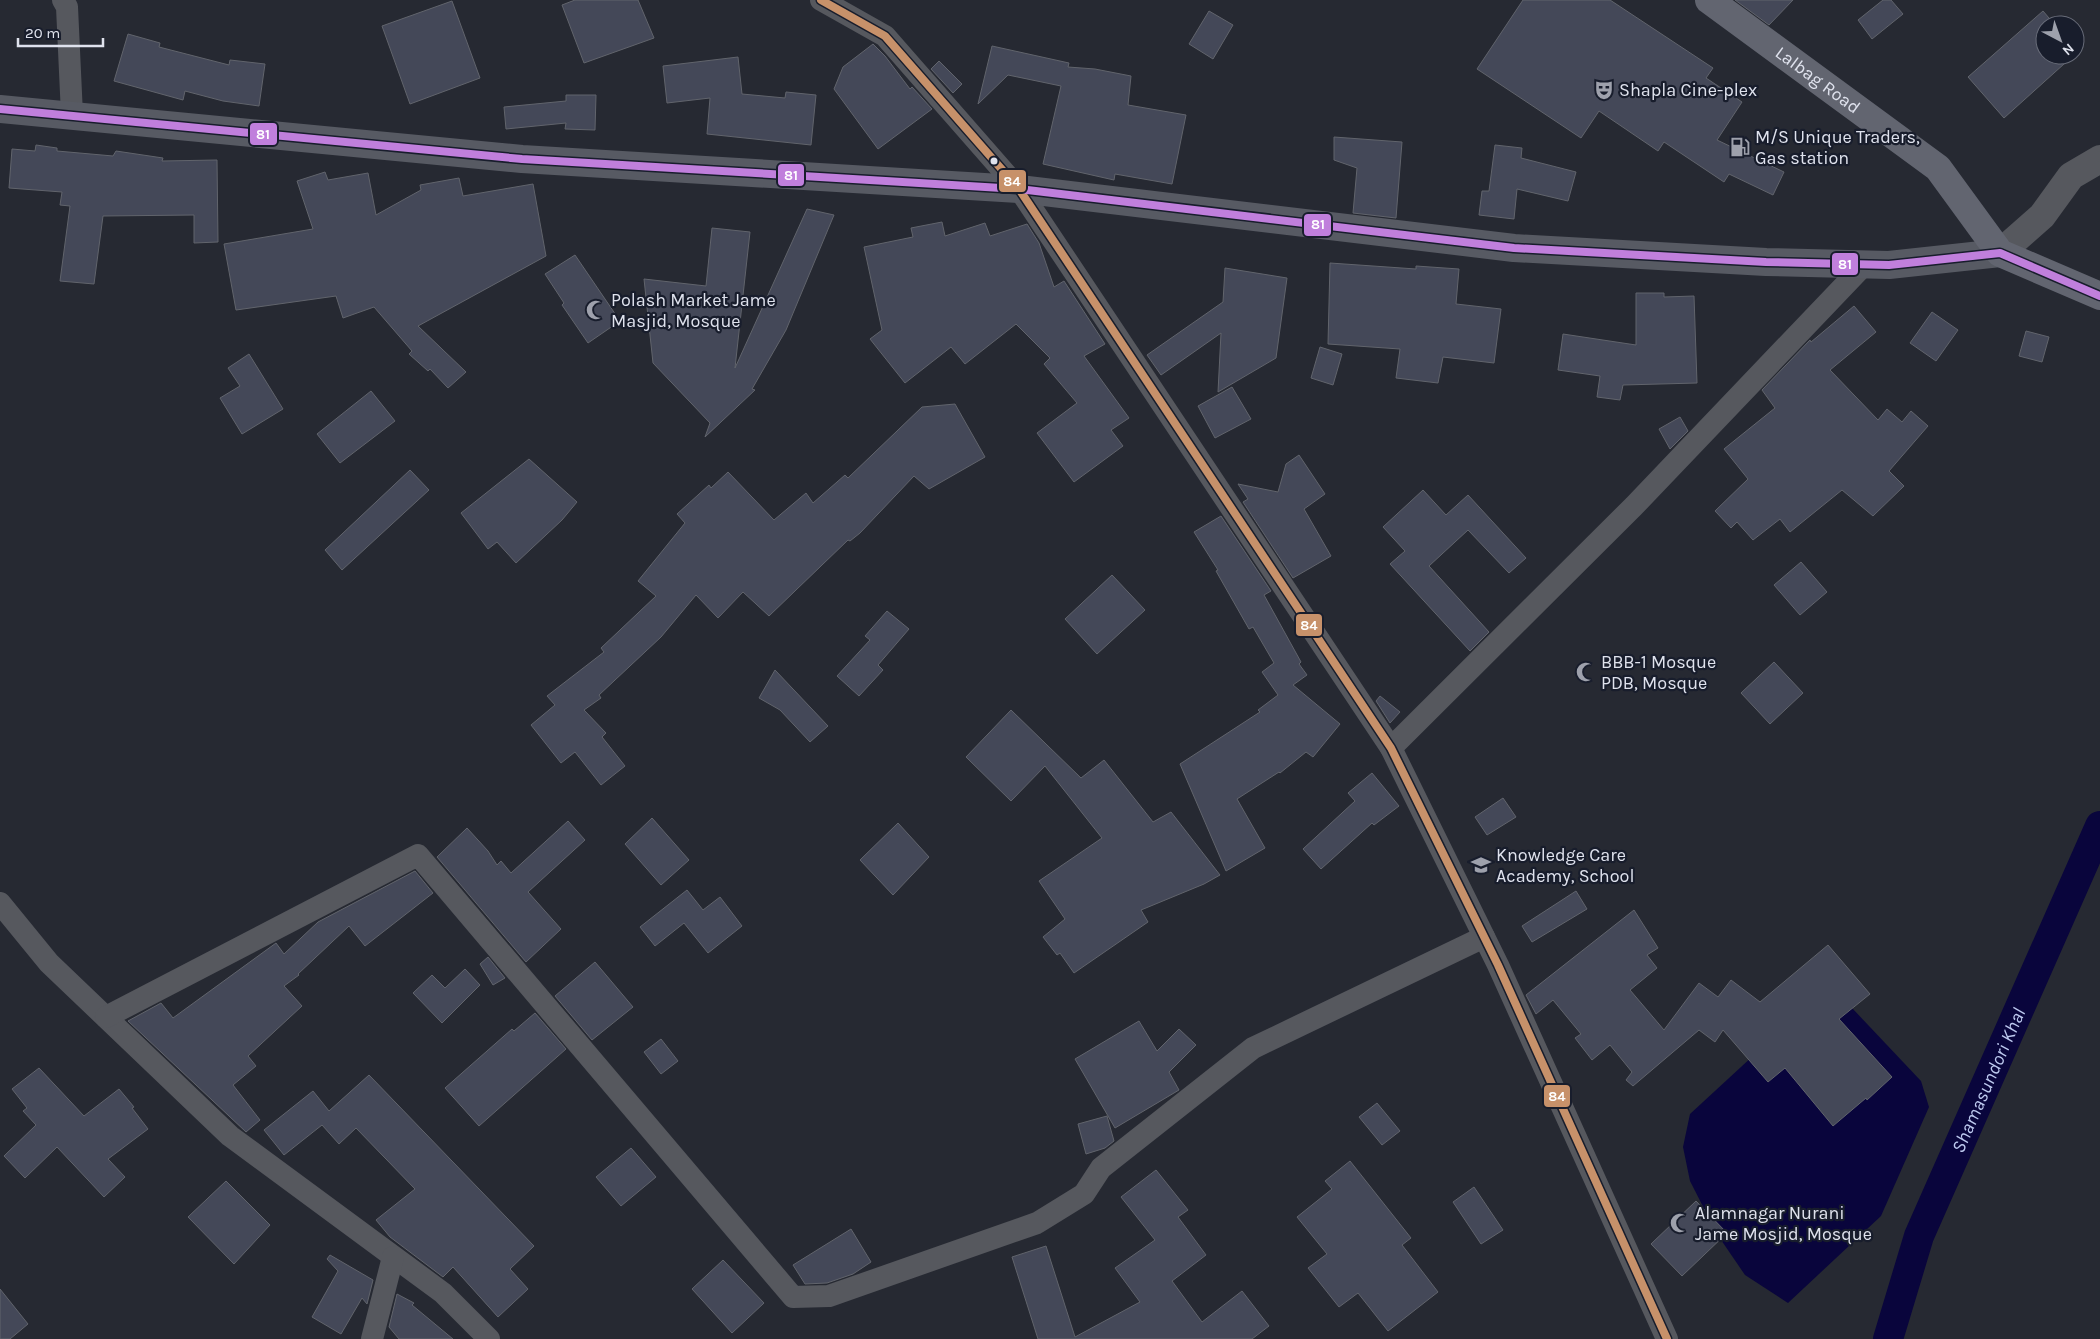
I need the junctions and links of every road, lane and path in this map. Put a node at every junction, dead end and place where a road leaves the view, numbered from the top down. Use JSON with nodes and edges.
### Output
{"nodes":[{"id":1,"x":63,"y":0,"type":"edge"},
{"id":2,"x":821,"y":0,"type":"edge"},
{"id":3,"x":1709,"y":0,"type":"edge"},
{"id":4,"x":0,"y":109,"type":"edge"},
{"id":5,"x":72,"y":115,"type":"junction"},
{"id":6,"x":2100,"y":159,"type":"edge"},
{"id":7,"x":1019,"y":189,"type":"junction"},
{"id":8,"x":2000,"y":253,"type":"junction"},
{"id":9,"x":1865,"y":264,"type":"junction"},
{"id":10,"x":2100,"y":296,"type":"edge"},
{"id":11,"x":1391,"y":748,"type":"junction"},
{"id":12,"x":0,"y":903,"type":"edge"},
{"id":13,"x":7,"y":928,"type":"edge"},
{"id":14,"x":1484,"y":937,"type":"junction"},
{"id":15,"x":106,"y":1018,"type":"junction"},
{"id":16,"x":394,"y":1257,"type":"junction"},
{"id":17,"x":372,"y":1339,"type":"edge"},
{"id":18,"x":490,"y":1339,"type":"edge"},
{"id":19,"x":1667,"y":1339,"type":"edge"}],
"edges":[{"from":1,"to":5,"type":"street"},
{"from":2,"to":7,"type":"street"},
{"from":3,"to":8,"type":"highway","name":"Lalbag Road"},
{"from":4,"to":5,"type":"main road"},
{"from":5,"to":7,"type":"main road"},
{"from":6,"to":8,"type":"street"},
{"from":7,"to":9,"type":"main road"},
{"from":7,"to":11,"type":"street"},
{"from":8,"to":9,"type":"main road"},
{"from":8,"to":10,"type":"highway"},
{"from":9,"to":11,"type":"street"},
{"from":11,"to":14,"type":"street"},
{"from":12,"to":13,"type":"street"},
{"from":13,"to":15,"type":"street"},
{"from":14,"to":15,"type":"street"},
{"from":14,"to":19,"type":"street"},
{"from":15,"to":16,"type":"street"},
{"from":16,"to":17,"type":"street"},
{"from":16,"to":18,"type":"street"}]}
